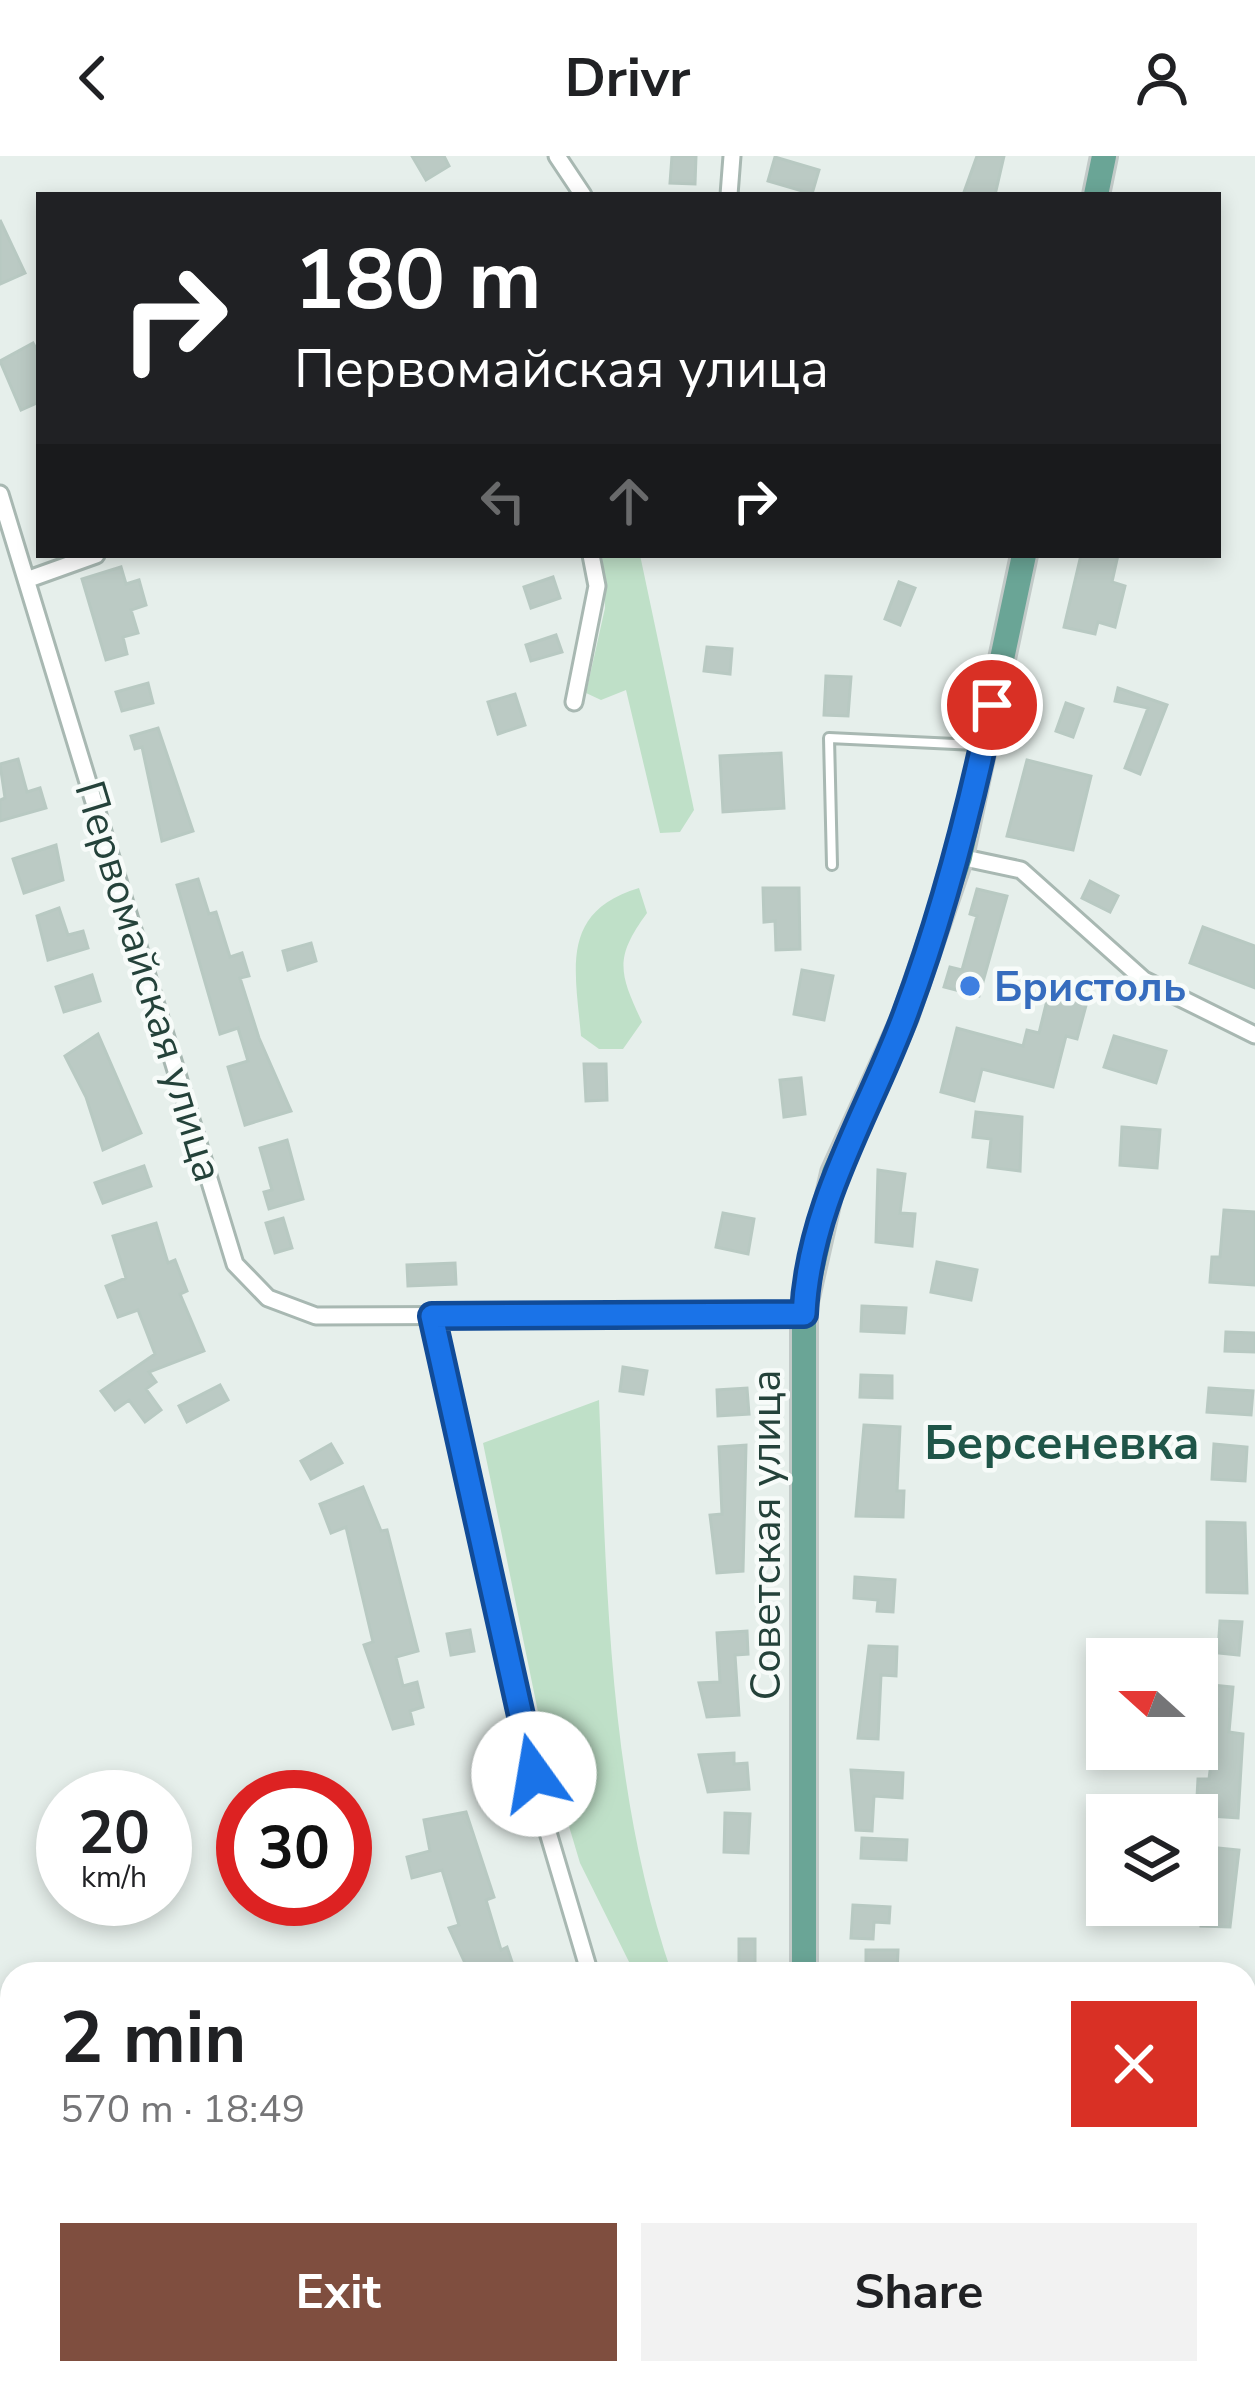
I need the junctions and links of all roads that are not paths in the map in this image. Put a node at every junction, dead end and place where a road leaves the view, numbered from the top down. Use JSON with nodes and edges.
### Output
{"nodes":[{"id":1,"x":557,"y":156,"type":"edge"},
{"id":2,"x":732,"y":156,"type":"edge"},
{"id":3,"x":1104,"y":156,"type":"edge"},
{"id":4,"x":581,"y":192,"type":"edge"},
{"id":5,"x":729,"y":192,"type":"edge"},
{"id":6,"x":1097,"y":192,"type":"edge"},
{"id":7,"x":0,"y":494,"type":"edge"},
{"id":8,"x":88,"y":558,"type":"edge"},
{"id":9,"x":591,"y":558,"type":"edge"},
{"id":10,"x":1023,"y":558,"type":"edge"},
{"id":11,"x":29,"y":579,"type":"junction"},
{"id":12,"x":574,"y":702,"type":"dead end"},
{"id":13,"x":983,"y":746,"type":"junction"},
{"id":14,"x":960,"y":857,"type":"junction"},
{"id":15,"x":832,"y":865,"type":"dead end"},
{"id":16,"x":1255,"y":1035,"type":"edge"},
{"id":17,"x":804,"y":1314,"type":"junction"},
{"id":18,"x":432,"y":1316,"type":"junction"},
{"id":19,"x":586,"y":1962,"type":"edge"},
{"id":20,"x":804,"y":1962,"type":"edge"}],
"edges":[{"from":1,"to":4,"type":"street"},
{"from":2,"to":5,"type":"street"},
{"from":3,"to":6,"type":"main road"},
{"from":7,"to":11,"type":"street","name":"Первомайская улица"},
{"from":8,"to":11,"type":"street"},
{"from":9,"to":12,"type":"street"},
{"from":10,"to":13,"type":"main road","name":"Советская улица"},
{"from":11,"to":18,"type":"street","name":"Первомайская улица"},
{"from":13,"to":14,"type":"main road","name":"Советская улица"},
{"from":13,"to":15,"type":"lane"},
{"from":14,"to":16,"type":"street"},
{"from":14,"to":17,"type":"main road","name":"Советская улица"},
{"from":17,"to":18,"type":"street","name":"Первомайская улица"},
{"from":17,"to":20,"type":"main road","name":"Советская улица"},
{"from":18,"to":19,"type":"street"}]}
